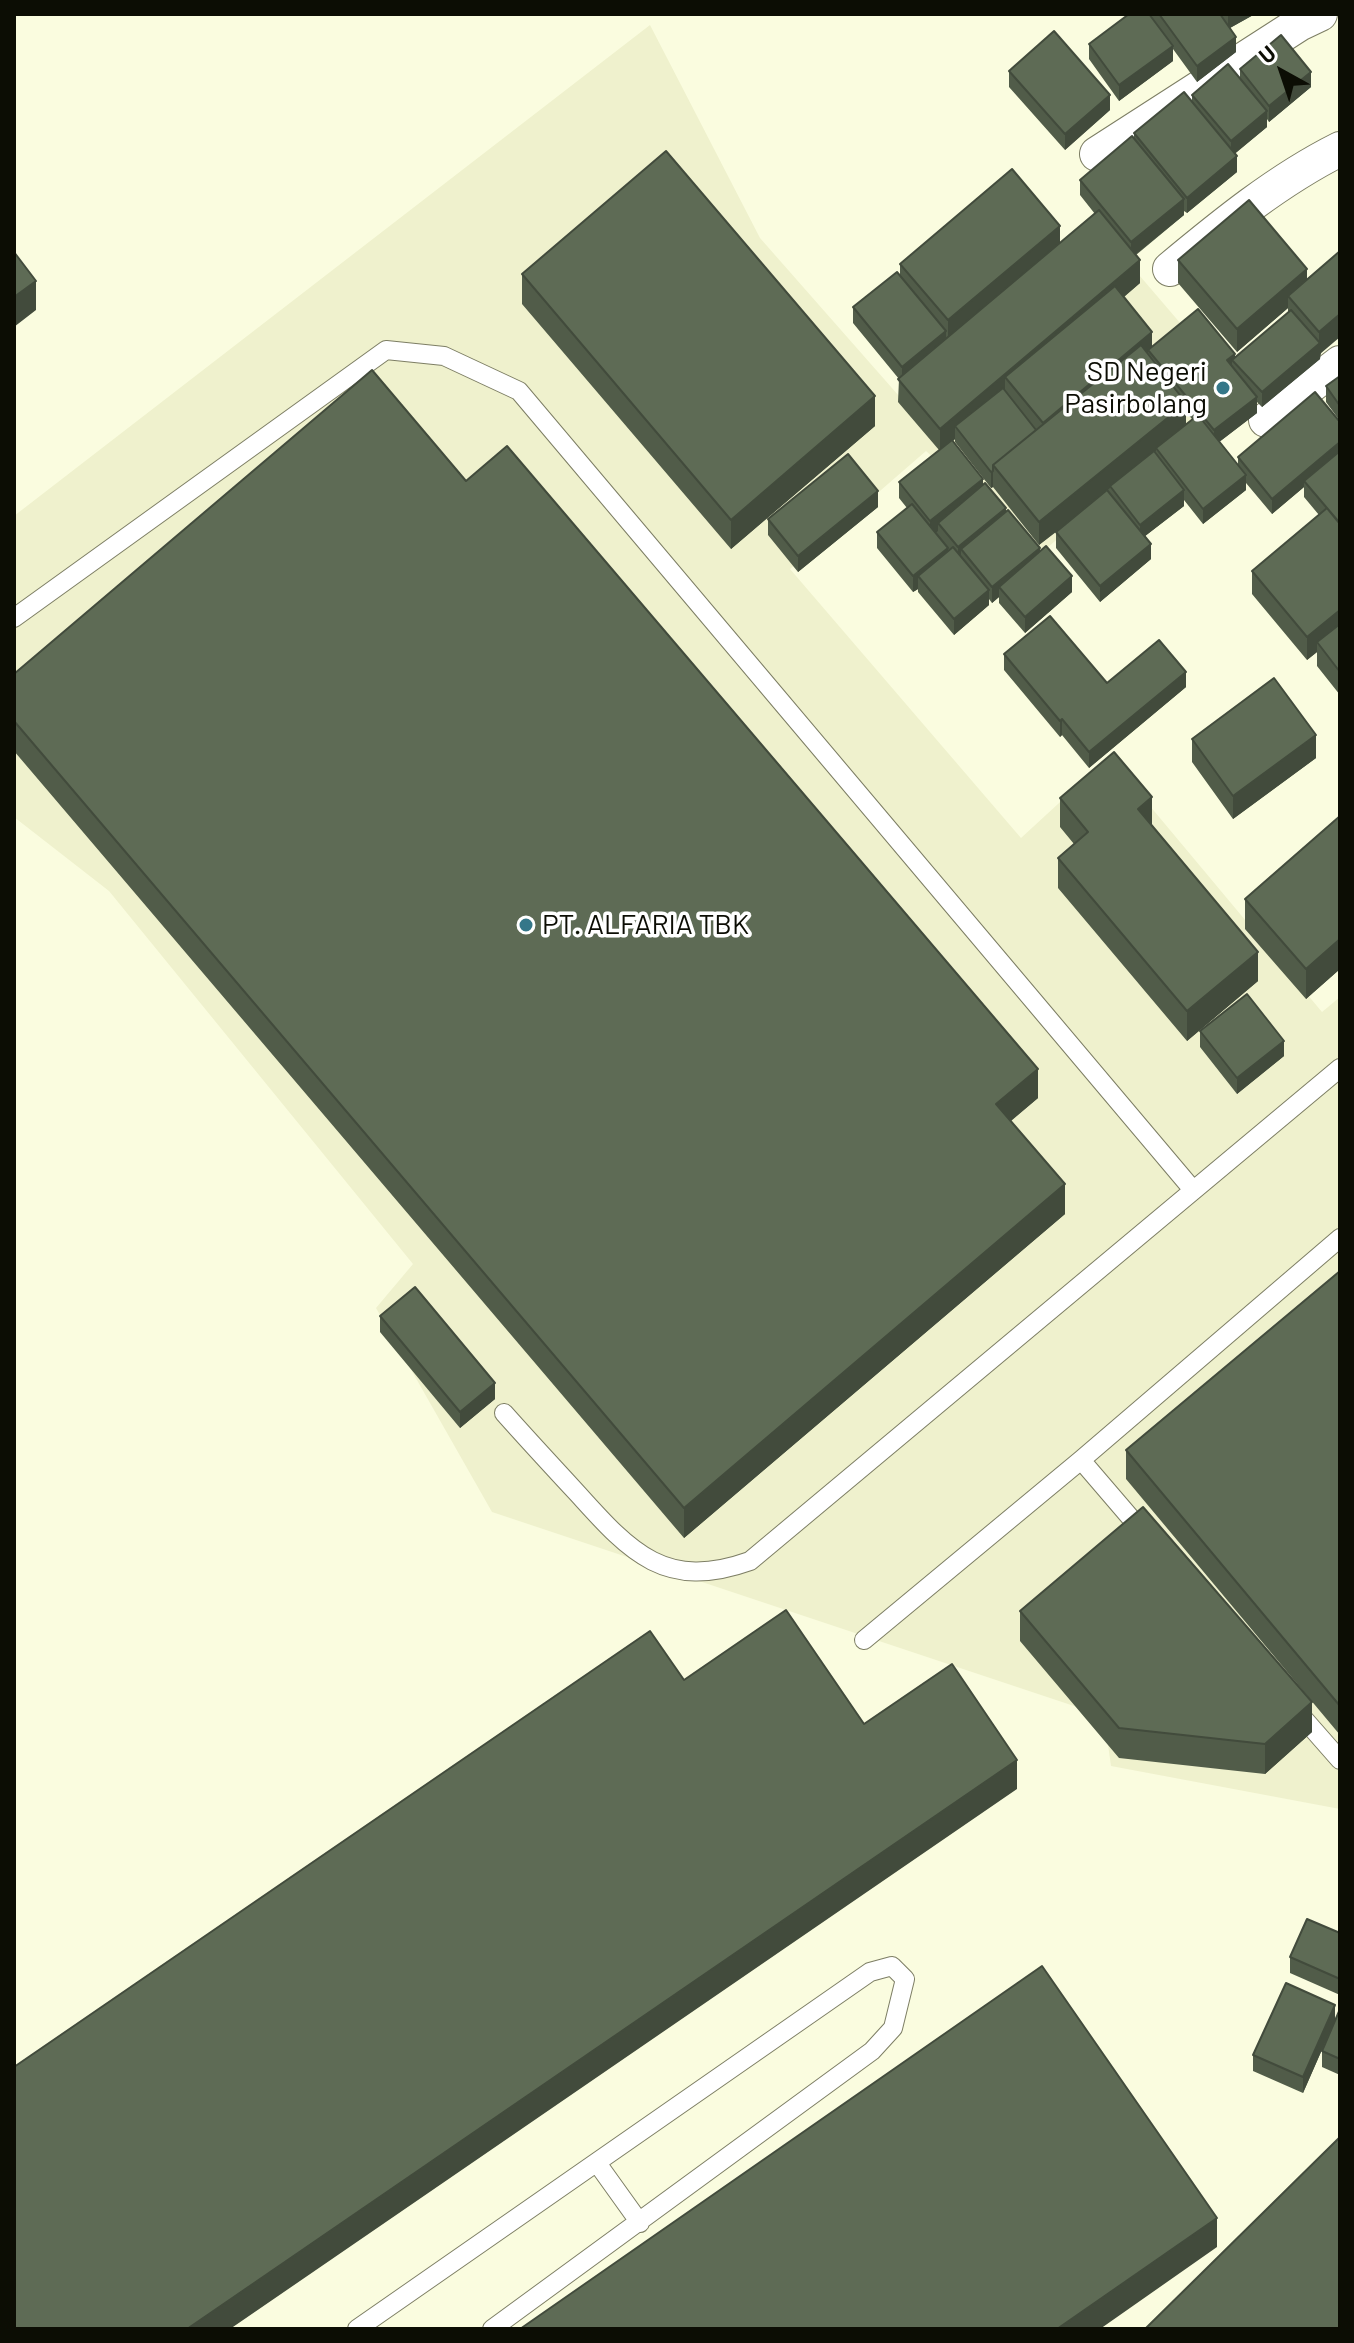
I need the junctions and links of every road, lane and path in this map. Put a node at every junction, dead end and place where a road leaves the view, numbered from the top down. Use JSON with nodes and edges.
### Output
{"nodes":[{"id":1,"x":1320,"y":14,"type":"edge"},
{"id":2,"x":1340,"y":149,"type":"edge"},
{"id":3,"x":1097,"y":154,"type":"dead end"},
{"id":4,"x":1170,"y":269,"type":"dead end"},
{"id":5,"x":1340,"y":363,"type":"edge"},
{"id":6,"x":1266,"y":420,"type":"dead end"},
{"id":7,"x":14,"y":618,"type":"edge"},
{"id":8,"x":1340,"y":1068,"type":"edge"},
{"id":9,"x":1193,"y":1190,"type":"junction"},
{"id":10,"x":1340,"y":1238,"type":"edge"},
{"id":11,"x":504,"y":1413,"type":"dead end"},
{"id":12,"x":1081,"y":1460,"type":"junction"},
{"id":13,"x":1164,"y":1556,"type":"edge"},
{"id":14,"x":864,"y":1640,"type":"dead end"},
{"id":15,"x":1288,"y":1700,"type":"edge"},
{"id":16,"x":1340,"y":1760,"type":"edge"},
{"id":17,"x":597,"y":2163,"type":"junction"},
{"id":18,"x":640,"y":2223,"type":"junction"},
{"id":19,"x":384,"y":2321,"type":"edge"},
{"id":20,"x":357,"y":2329,"type":"edge"},
{"id":21,"x":492,"y":2329,"type":"edge"}],
"edges":[{"from":1,"to":3,"type":"street"},
{"from":2,"to":4,"type":"street"},
{"from":5,"to":6,"type":"street"},
{"from":7,"to":9,"type":"lane"},
{"from":8,"to":9,"type":"lane"},
{"from":9,"to":11,"type":"lane"},
{"from":10,"to":12,"type":"lane"},
{"from":12,"to":13,"type":"lane"},
{"from":12,"to":14,"type":"lane"},
{"from":15,"to":16,"type":"lane"},
{"from":17,"to":18,"type":"lane"},
{"from":17,"to":18,"type":"lane"},
{"from":17,"to":19,"type":"lane"},
{"from":18,"to":21,"type":"lane"},
{"from":19,"to":20,"type":"lane"}]}
